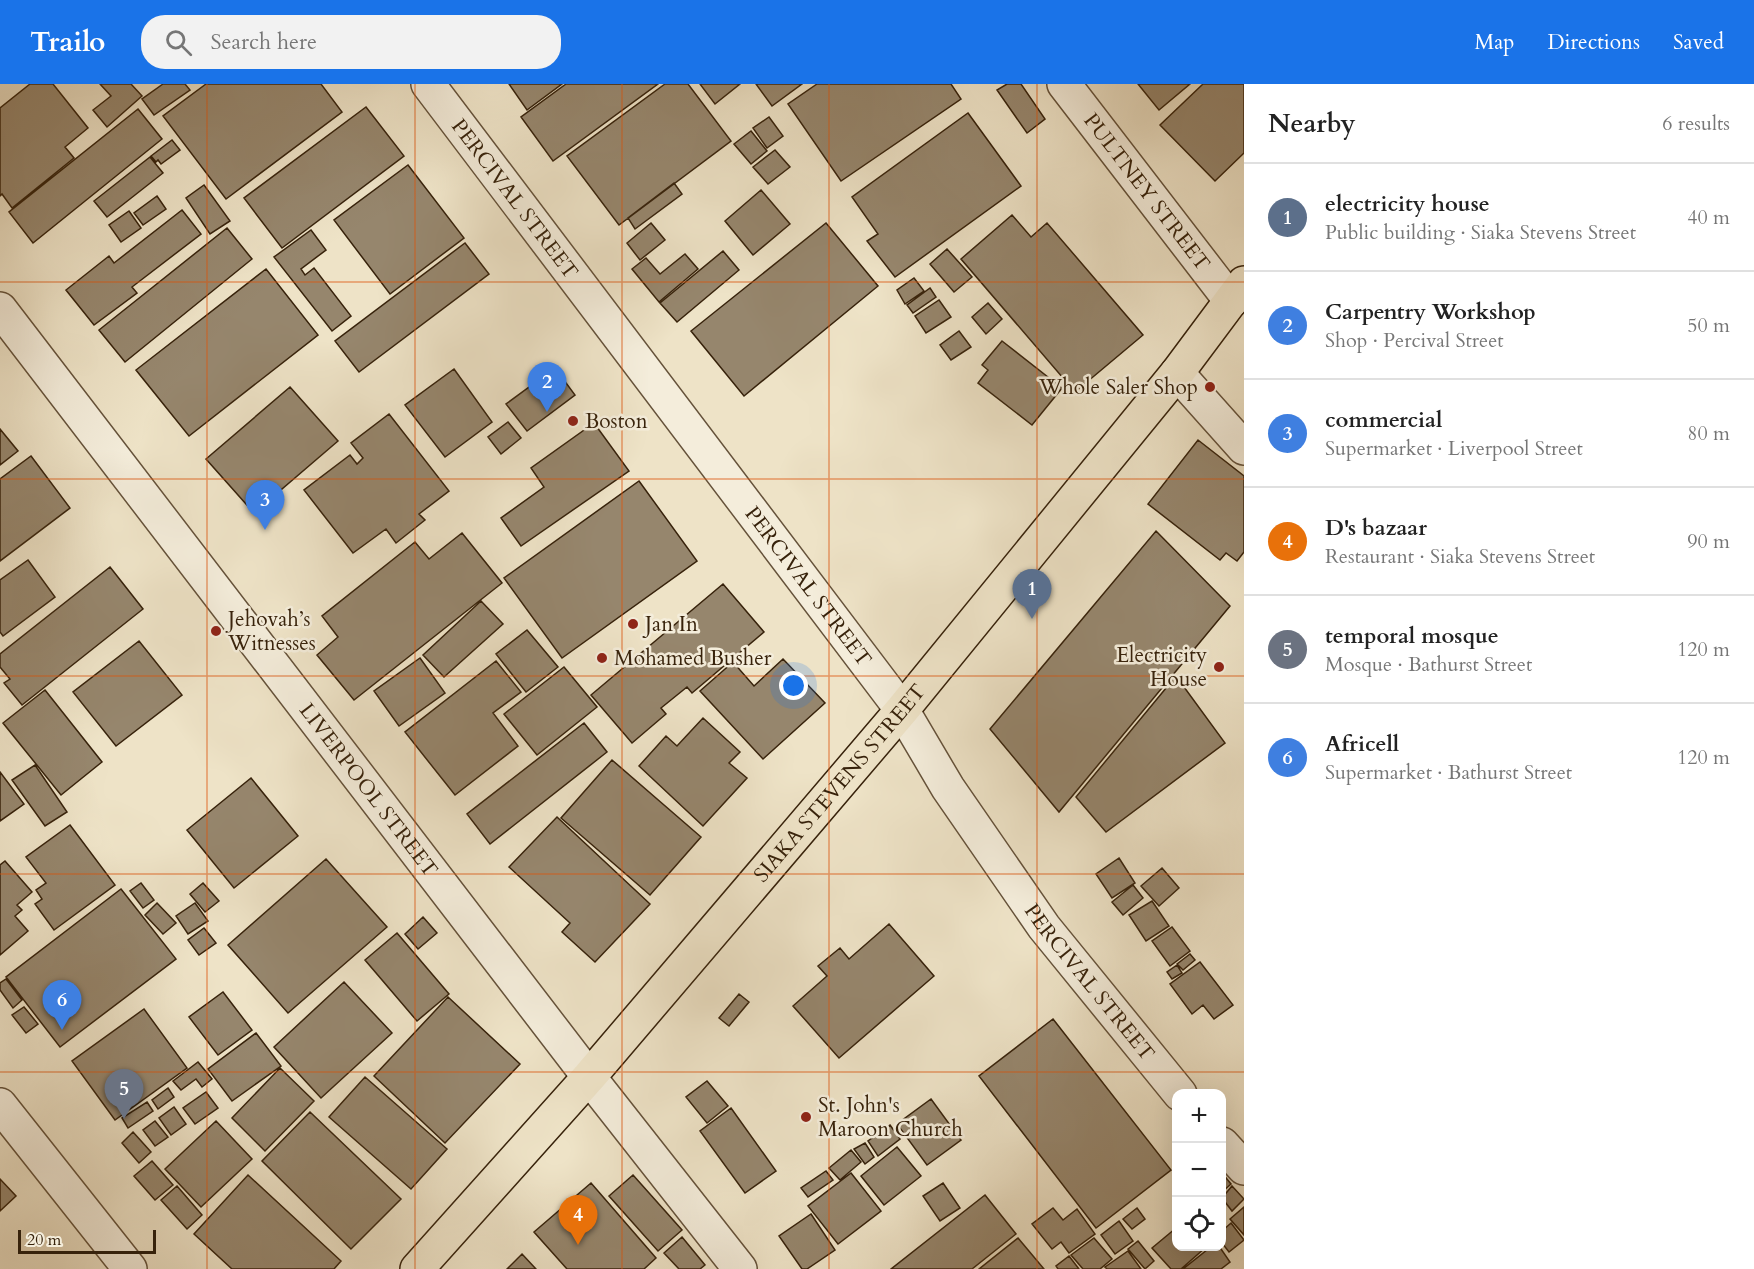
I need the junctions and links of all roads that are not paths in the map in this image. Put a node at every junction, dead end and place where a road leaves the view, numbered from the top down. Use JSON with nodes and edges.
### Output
{"nodes":[{"id":1,"x":428,"y":84,"type":"edge"},
{"id":2,"x":1064,"y":84,"type":"edge"},
{"id":3,"x":1238,"y":292,"type":"edge"},
{"id":4,"x":0,"y":309,"type":"edge"},
{"id":5,"x":1177,"y":373,"type":"junction"},
{"id":6,"x":1244,"y":448,"type":"edge"},
{"id":7,"x":902,"y":710,"type":"junction"},
{"id":8,"x":589,"y":1077,"type":"junction"},
{"id":9,"x":1176,"y":1089,"type":"edge"},
{"id":10,"x":0,"y":1105,"type":"edge"},
{"id":11,"x":1226,"y":1149,"type":"edge"},
{"id":12,"x":1244,"y":1168,"type":"edge"},
{"id":13,"x":130,"y":1269,"type":"edge"},
{"id":14,"x":417,"y":1269,"type":"edge"},
{"id":15,"x":740,"y":1269,"type":"edge"}],
"edges":[{"from":1,"to":7,"type":"street","name":"PERCIVAL STREET"},
{"from":2,"to":3,"type":"street","name":"PULTNEY STREET"},
{"from":3,"to":5,"type":"main road","name":"SIAKA STEVENS STREET"},
{"from":4,"to":8,"type":"street","name":"LIVERPOOL STREET"},
{"from":5,"to":6,"type":"street"},
{"from":5,"to":7,"type":"main road","name":"SIAKA STEVENS STREET"},
{"from":7,"to":8,"type":"main road","name":"SIAKA STEVENS STREET"},
{"from":7,"to":9,"type":"street","name":"PERCIVAL STREET"},
{"from":8,"to":14,"type":"main road","name":"SIAKA STEVENS STREET"},
{"from":8,"to":15,"type":"street","name":"LIVERPOOL STREET"},
{"from":10,"to":13,"type":"street"},
{"from":11,"to":12,"type":"street"}]}
